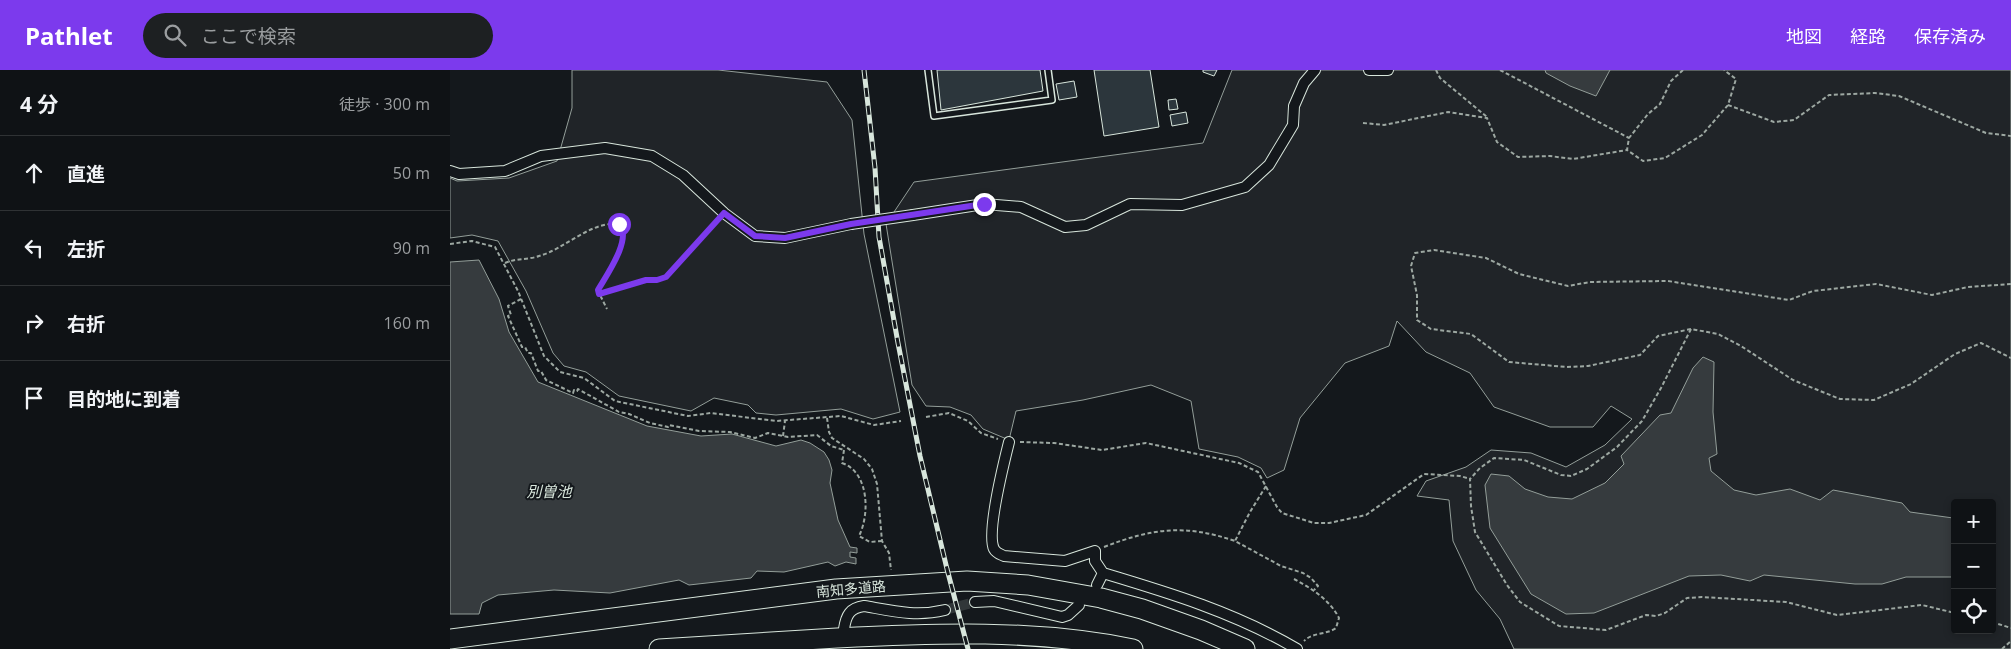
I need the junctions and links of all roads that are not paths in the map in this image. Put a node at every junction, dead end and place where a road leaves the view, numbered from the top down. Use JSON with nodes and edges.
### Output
{"nodes":[{"id":1,"x":928,"y":70,"type":"edge"},
{"id":2,"x":1048,"y":70,"type":"edge"},
{"id":3,"x":1315,"y":70,"type":"edge"},
{"id":4,"x":1370,"y":70,"type":"edge"},
{"id":5,"x":1388,"y":70,"type":"edge"},
{"id":6,"x":450,"y":170,"type":"edge"},
{"id":7,"x":1009,"y":442,"type":"road end"},
{"id":8,"x":1103,"y":573,"type":"junction"},
{"id":9,"x":1097,"y":585,"type":"dead end"},
{"id":10,"x":975,"y":602,"type":"tunnel mouth"},
{"id":11,"x":1079,"y":605,"type":"dead end"},
{"id":12,"x":945,"y":610,"type":"tunnel mouth"},
{"id":13,"x":844,"y":629,"type":"dead end"},
{"id":14,"x":450,"y":639,"type":"edge"},
{"id":15,"x":1299,"y":646,"type":"edge"},
{"id":16,"x":659,"y":649,"type":"edge"},
{"id":17,"x":1133,"y":649,"type":"edge"},
{"id":18,"x":1245,"y":649,"type":"edge"}],
"edges":[{"from":1,"to":2,"type":"lane"},
{"from":3,"to":6,"type":"street","bridge":true},
{"from":4,"to":5,"type":"street"},
{"from":7,"to":8,"type":"street"},
{"from":8,"to":9,"type":"street"},
{"from":8,"to":15,"type":"street"},
{"from":10,"to":11,"type":"street"},
{"from":12,"to":13,"type":"street"},
{"from":14,"to":18,"type":"highway","name":"南知多道路"},
{"from":16,"to":17,"type":"highway"}]}
